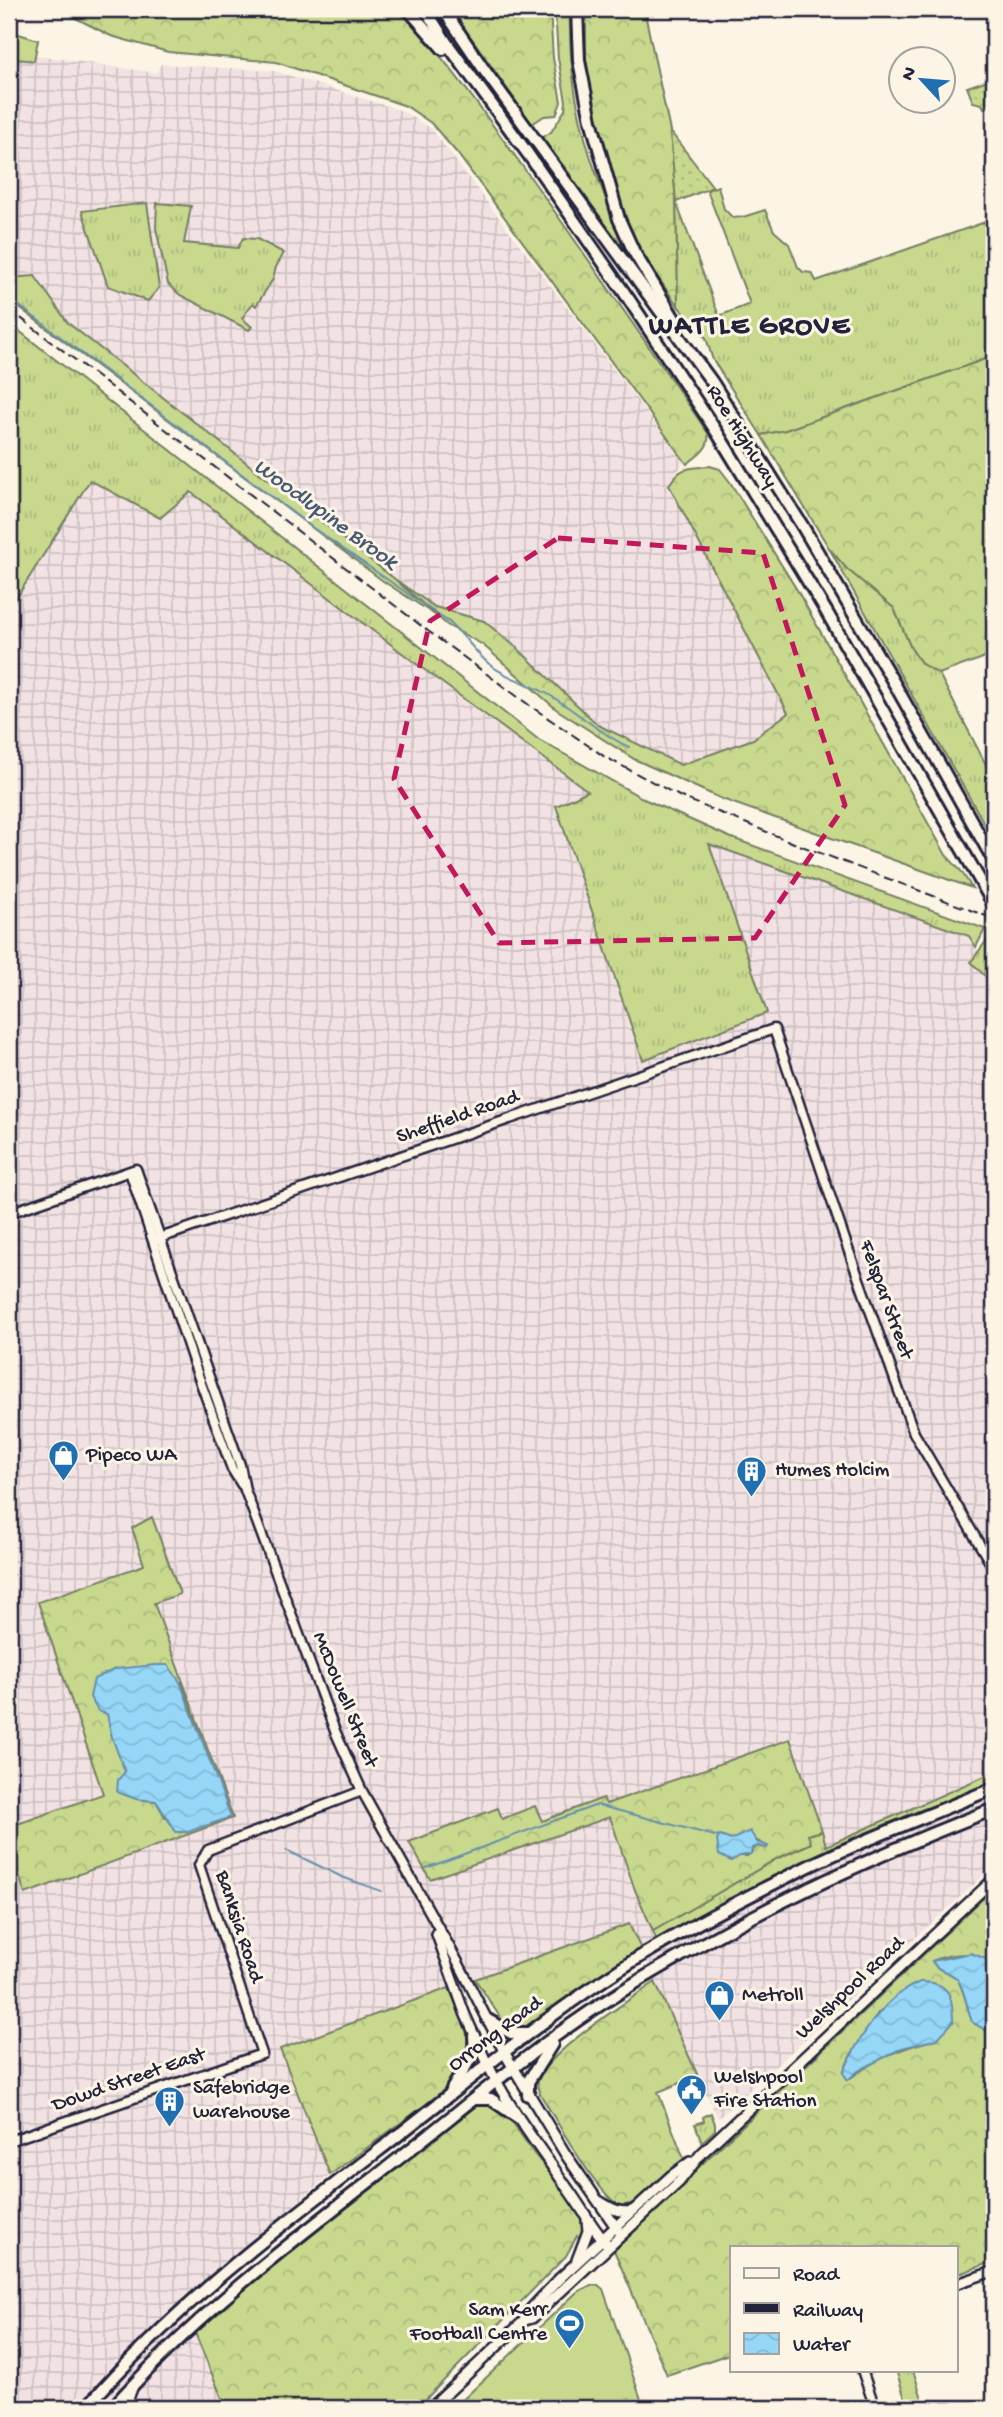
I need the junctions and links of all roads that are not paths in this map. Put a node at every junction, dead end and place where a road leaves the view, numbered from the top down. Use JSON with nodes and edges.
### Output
{"nodes":[{"id":1,"x":408,"y":9,"type":"edge"},
{"id":2,"x":425,"y":9,"type":"edge"},
{"id":3,"x":443,"y":9,"type":"edge"},
{"id":4,"x":577,"y":9,"type":"edge"},
{"id":5,"x":497,"y":112,"type":"junction"},
{"id":6,"x":712,"y":382,"type":"junction"},
{"id":7,"x":994,"y":861,"type":"edge"},
{"id":8,"x":994,"y":905,"type":"edge"},
{"id":9,"x":774,"y":1029,"type":"joint"},
{"id":10,"x":9,"y":1213,"type":"edge"},
{"id":11,"x":158,"y":1239,"type":"junction"},
{"id":12,"x":994,"y":1569,"type":"edge"},
{"id":13,"x":994,"y":1788,"type":"edge"},
{"id":14,"x":362,"y":1791,"type":"junction"},
{"id":15,"x":994,"y":1809,"type":"edge"},
{"id":16,"x":994,"y":1879,"type":"edge"},
{"id":17,"x":429,"y":1914,"type":"junction"},
{"id":18,"x":488,"y":2020,"type":"junction"},
{"id":19,"x":529,"y":2033,"type":"junction"},
{"id":20,"x":474,"y":2036,"type":"junction"},
{"id":21,"x":557,"y":2036,"type":"junction"},
{"id":22,"x":504,"y":2052,"type":"junction"},
{"id":23,"x":262,"y":2054,"type":"joint"},
{"id":24,"x":488,"y":2065,"type":"junction"},
{"id":25,"x":513,"y":2069,"type":"junction"},
{"id":26,"x":496,"y":2082,"type":"junction"},
{"id":27,"x":528,"y":2095,"type":"junction"},
{"id":28,"x":447,"y":2097,"type":"junction"},
{"id":29,"x":475,"y":2099,"type":"junction"},
{"id":30,"x":517,"y":2117,"type":"junction"},
{"id":31,"x":9,"y":2141,"type":"edge"},
{"id":32,"x":701,"y":2154,"type":"junction"},
{"id":33,"x":594,"y":2198,"type":"junction"},
{"id":34,"x":634,"y":2209,"type":"junction"},
{"id":35,"x":586,"y":2218,"type":"junction"},
{"id":36,"x":615,"y":2226,"type":"junction"},
{"id":37,"x":622,"y":2235,"type":"junction"},
{"id":38,"x":602,"y":2239,"type":"junction"},
{"id":39,"x":609,"y":2247,"type":"junction"},
{"id":40,"x":576,"y":2263,"type":"junction"},
{"id":41,"x":994,"y":2271,"type":"edge"},
{"id":42,"x":958,"y":2283,"type":"edge"},
{"id":43,"x":525,"y":2320,"type":"junction"},
{"id":44,"x":863,"y":2372,"type":"edge"},
{"id":45,"x":134,"y":2384,"type":"junction"},
{"id":46,"x":86,"y":2408,"type":"edge"},
{"id":47,"x":112,"y":2408,"type":"edge"},
{"id":48,"x":125,"y":2408,"type":"edge"},
{"id":49,"x":431,"y":2408,"type":"edge"},
{"id":50,"x":875,"y":2408,"type":"edge"}],
"edges":[{"from":1,"to":5,"type":"highway"},
{"from":2,"to":5,"type":"highway","name":"Roe Highway"},
{"from":3,"to":6,"type":"highway","name":"Roe Highway"},
{"from":4,"to":6,"type":"highway"},
{"from":5,"to":8,"type":"highway","name":"Roe Highway"},
{"from":6,"to":7,"type":"highway","name":"Roe Highway"},
{"from":9,"to":11,"type":"street","name":"Sheffield Road"},
{"from":9,"to":12,"type":"street","name":"Felspar Street"},
{"from":10,"to":11,"type":"street","name":"McDowell Street"},
{"from":11,"to":14,"type":"street","name":"McDowell Street"},
{"from":13,"to":19,"type":"highway","name":"Orrong Road"},
{"from":14,"to":17,"type":"street","name":"McDowell Street"},
{"from":14,"to":23,"type":"street","name":"Banksia Road"},
{"from":15,"to":21,"type":"highway","name":"Orrong Road"},
{"from":16,"to":32,"type":"main road","name":"Welshpool Road"},
{"from":17,"to":18,"type":"street","name":"McDowell Street"},
{"from":17,"to":20,"type":"street","name":"McDowell Street"},
{"from":18,"to":19,"type":"highway"},
{"from":18,"to":22,"type":"street","name":"McDowell Street"},
{"from":19,"to":22,"type":"highway","name":"Orrong Road"},
{"from":20,"to":24,"type":"street","name":"McDowell Street"},
{"from":20,"to":28,"type":"highway"},
{"from":21,"to":25,"type":"highway","name":"Orrong Road"},
{"from":21,"to":27,"type":"highway"},
{"from":22,"to":24,"type":"highway","name":"Orrong Road"},
{"from":22,"to":25,"type":"main road","name":"McDowell Street"},
{"from":23,"to":31,"type":"street","name":"Dowd Street East"},
{"from":24,"to":26,"type":"main road","name":"McDowell Street"},
{"from":24,"to":28,"type":"highway","name":"Orrong Road"},
{"from":25,"to":26,"type":"highway","name":"Orrong Road"},
{"from":25,"to":27,"type":"main road","name":"McDowell Street"},
{"from":26,"to":29,"type":"highway","name":"Orrong Road"},
{"from":26,"to":30,"type":"main road","name":"McDowell Street"},
{"from":27,"to":33,"type":"main road","name":"McDowell Street"},
{"from":28,"to":46,"type":"highway","name":"Orrong Road"},
{"from":29,"to":30,"type":"highway"},
{"from":29,"to":45,"type":"highway","name":"Orrong Road"},
{"from":30,"to":35,"type":"main road","name":"McDowell Street"},
{"from":32,"to":34,"type":"main road","name":"Welshpool Road"},
{"from":32,"to":37,"type":"main road","name":"Welshpool Road"},
{"from":33,"to":34,"type":"main road"},
{"from":33,"to":36,"type":"main road","name":"McDowell Street"},
{"from":34,"to":36,"type":"main road","name":"Welshpool Road"},
{"from":35,"to":38,"type":"main road","name":"McDowell Street"},
{"from":35,"to":40,"type":"main road"},
{"from":36,"to":37,"type":"main road","name":"McDowell Street"},
{"from":36,"to":38,"type":"main road","name":"Welshpool Road"},
{"from":37,"to":39,"type":"main road","name":"Welshpool Road"},
{"from":38,"to":39,"type":"main road","name":"McDowell Street"},
{"from":38,"to":40,"type":"main road","name":"Welshpool Road"},
{"from":39,"to":43,"type":"main road","name":"Welshpool Road"},
{"from":40,"to":43,"type":"main road","name":"Welshpool Road"},
{"from":41,"to":42,"type":"street"},
{"from":43,"to":49,"type":"main road","name":"Welshpool Road"},
{"from":44,"to":50,"type":"street"},
{"from":45,"to":47,"type":"highway","name":"Orrong Road"},
{"from":45,"to":48,"type":"street"}]}
